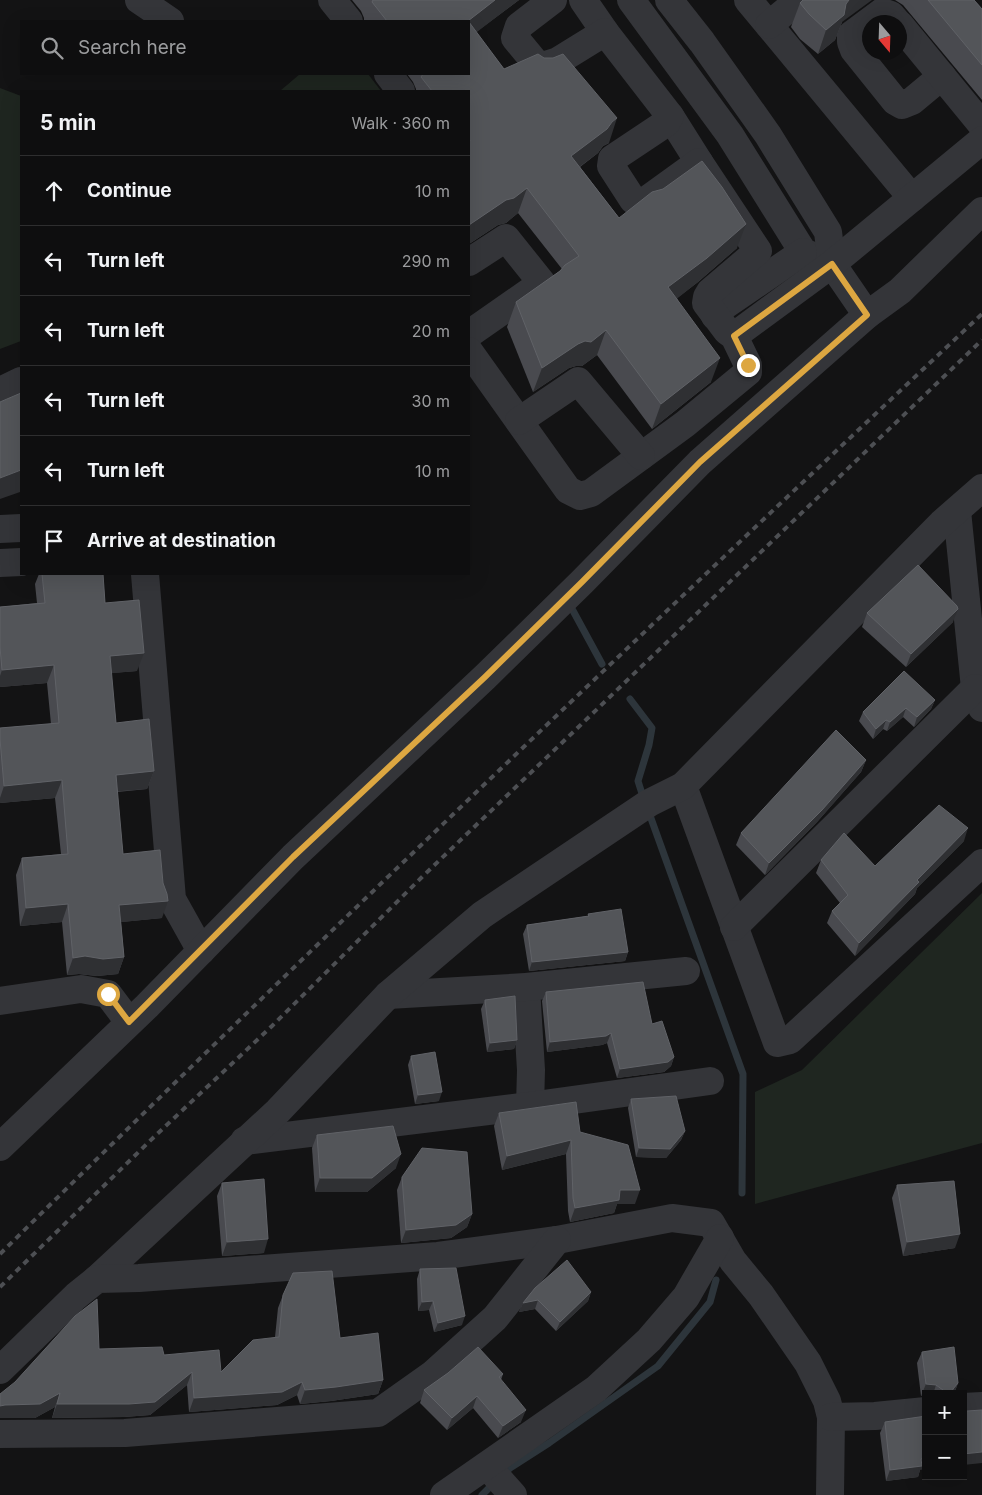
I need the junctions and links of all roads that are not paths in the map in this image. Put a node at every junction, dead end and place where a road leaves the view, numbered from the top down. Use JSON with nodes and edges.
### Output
{"nodes":[{"id":1,"x":140,"y":0,"type":"edge"},
{"id":2,"x":332,"y":0,"type":"edge"},
{"id":3,"x":552,"y":0,"type":"edge"},
{"id":4,"x":583,"y":0,"type":"edge"},
{"id":5,"x":631,"y":0,"type":"edge"},
{"id":6,"x":670,"y":0,"type":"edge"},
{"id":7,"x":748,"y":0,"type":"edge"},
{"id":8,"x":799,"y":0,"type":"edge"},
{"id":9,"x":878,"y":15,"type":"edge"},
{"id":10,"x":891,"y":15,"type":"edge"},
{"id":11,"x":169,"y":20,"type":"edge"},
{"id":12,"x":348,"y":20,"type":"edge"},
{"id":13,"x":769,"y":25,"type":"junction"},
{"id":14,"x":862,"y":26,"type":"edge"},
{"id":15,"x":605,"y":32,"type":"junction"},
{"id":16,"x":907,"y":35,"type":"edge"},
{"id":17,"x":862,"y":60,"type":"edge"},
{"id":18,"x":862,"y":60,"type":"edge"},
{"id":19,"x":389,"y":75,"type":"edge"},
{"id":20,"x":942,"y":76,"type":"junction"},
{"id":21,"x":400,"y":90,"type":"edge"},
{"id":22,"x":670,"y":116,"type":"junction"},
{"id":23,"x":982,"y":125,"type":"edge"},
{"id":24,"x":982,"y":140,"type":"edge"},
{"id":25,"x":699,"y":162,"type":"junction"},
{"id":26,"x":912,"y":198,"type":"junction"},
{"id":27,"x":982,"y":211,"type":"edge"},
{"id":28,"x":803,"y":252,"type":"junction"},
{"id":29,"x":470,"y":261,"type":"edge"},
{"id":30,"x":832,"y":264,"type":"junction"},
{"id":31,"x":867,"y":315,"type":"junction"},
{"id":32,"x":715,"y":316,"type":"junction"},
{"id":33,"x":470,"y":333,"type":"edge"},
{"id":34,"x":734,"y":336,"type":"junction"},
{"id":35,"x":470,"y":352,"type":"edge"},
{"id":36,"x":20,"y":381,"type":"edge"},
{"id":37,"x":0,"y":391,"type":"edge"},
{"id":38,"x":519,"y":421,"type":"junction"},
{"id":39,"x":641,"y":456,"type":"junction"},
{"id":40,"x":982,"y":488,"type":"edge"},
{"id":41,"x":957,"y":511,"type":"junction"},
{"id":42,"x":20,"y":528,"type":"edge"},
{"id":43,"x":0,"y":529,"type":"edge"},
{"id":44,"x":20,"y":562,"type":"edge"},
{"id":45,"x":0,"y":563,"type":"edge"},
{"id":46,"x":145,"y":575,"type":"edge"},
{"id":47,"x":979,"y":698,"type":"edge"},
{"id":48,"x":683,"y":786,"type":"junction"},
{"id":49,"x":982,"y":863,"type":"edge"},
{"id":50,"x":734,"y":927,"type":"junction"},
{"id":51,"x":201,"y":951,"type":"junction"},
{"id":52,"x":686,"y":971,"type":"dead end"},
{"id":53,"x":526,"y":987,"type":"junction"},
{"id":54,"x":388,"y":995,"type":"junction"},
{"id":55,"x":0,"y":1001,"type":"edge"},
{"id":56,"x":129,"y":1022,"type":"junction"},
{"id":57,"x":710,"y":1081,"type":"dead end"},
{"id":58,"x":530,"y":1106,"type":"junction"},
{"id":59,"x":244,"y":1142,"type":"junction"},
{"id":60,"x":0,"y":1146,"type":"edge"},
{"id":61,"x":720,"y":1238,"type":"junction"},
{"id":62,"x":557,"y":1240,"type":"junction"},
{"id":63,"x":97,"y":1279,"type":"junction"},
{"id":64,"x":0,"y":1370,"type":"edge"},
{"id":65,"x":982,"y":1406,"type":"edge"},
{"id":66,"x":967,"y":1407,"type":"edge"},
{"id":67,"x":922,"y":1411,"type":"edge"},
{"id":68,"x":830,"y":1416,"type":"junction"},
{"id":69,"x":0,"y":1434,"type":"edge"},
{"id":70,"x":498,"y":1478,"type":"edge"},
{"id":71,"x":444,"y":1495,"type":"edge"},
{"id":72,"x":830,"y":1495,"type":"edge"}],
"edges":[{"from":1,"to":11,"type":"street"},
{"from":2,"to":12,"type":"street"},
{"from":3,"to":15,"type":"street"},
{"from":4,"to":15,"type":"street"},
{"from":5,"to":28,"type":"street"},
{"from":6,"to":30,"type":"street"},
{"from":7,"to":13,"type":"street"},
{"from":8,"to":13,"type":"street"},
{"from":9,"to":10,"type":"street"},
{"from":13,"to":26,"type":"street"},
{"from":14,"to":17,"type":"street"},
{"from":15,"to":22,"type":"street"},
{"from":16,"to":20,"type":"street"},
{"from":18,"to":20,"type":"street"},
{"from":19,"to":21,"type":"street"},
{"from":20,"to":23,"type":"street"},
{"from":22,"to":25,"type":"street"},
{"from":22,"to":25,"type":"street"},
{"from":24,"to":26,"type":"street"},
{"from":25,"to":32,"type":"street"},
{"from":26,"to":30,"type":"street"},
{"from":27,"to":31,"type":"street"},
{"from":28,"to":30,"type":"street"},
{"from":28,"to":32,"type":"street"},
{"from":29,"to":33,"type":"street"},
{"from":30,"to":31,"type":"street"},
{"from":30,"to":34,"type":"street"},
{"from":31,"to":51,"type":"street"},
{"from":32,"to":34,"type":"street"},
{"from":34,"to":39,"type":"street"},
{"from":35,"to":38,"type":"street"},
{"from":36,"to":37,"type":"street"},
{"from":38,"to":39,"type":"street"},
{"from":38,"to":39,"type":"street"},
{"from":40,"to":41,"type":"street"},
{"from":41,"to":47,"type":"street"},
{"from":41,"to":48,"type":"street"},
{"from":42,"to":43,"type":"street"},
{"from":44,"to":45,"type":"street"},
{"from":46,"to":51,"type":"street"},
{"from":47,"to":50,"type":"street"},
{"from":48,"to":50,"type":"street"},
{"from":48,"to":54,"type":"street"},
{"from":49,"to":50,"type":"street"},
{"from":51,"to":56,"type":"street"},
{"from":52,"to":53,"type":"street"},
{"from":53,"to":54,"type":"street"},
{"from":53,"to":58,"type":"street"},
{"from":54,"to":59,"type":"street"},
{"from":55,"to":56,"type":"street"},
{"from":56,"to":60,"type":"street"},
{"from":57,"to":58,"type":"street"},
{"from":58,"to":59,"type":"street"},
{"from":59,"to":63,"type":"street"},
{"from":61,"to":62,"type":"street"},
{"from":61,"to":68,"type":"street"},
{"from":61,"to":70,"type":"street"},
{"from":62,"to":63,"type":"street"},
{"from":62,"to":69,"type":"street"},
{"from":63,"to":64,"type":"street"},
{"from":65,"to":66,"type":"street"},
{"from":67,"to":68,"type":"street"},
{"from":68,"to":72,"type":"street"},
{"from":70,"to":71,"type":"street"}]}
